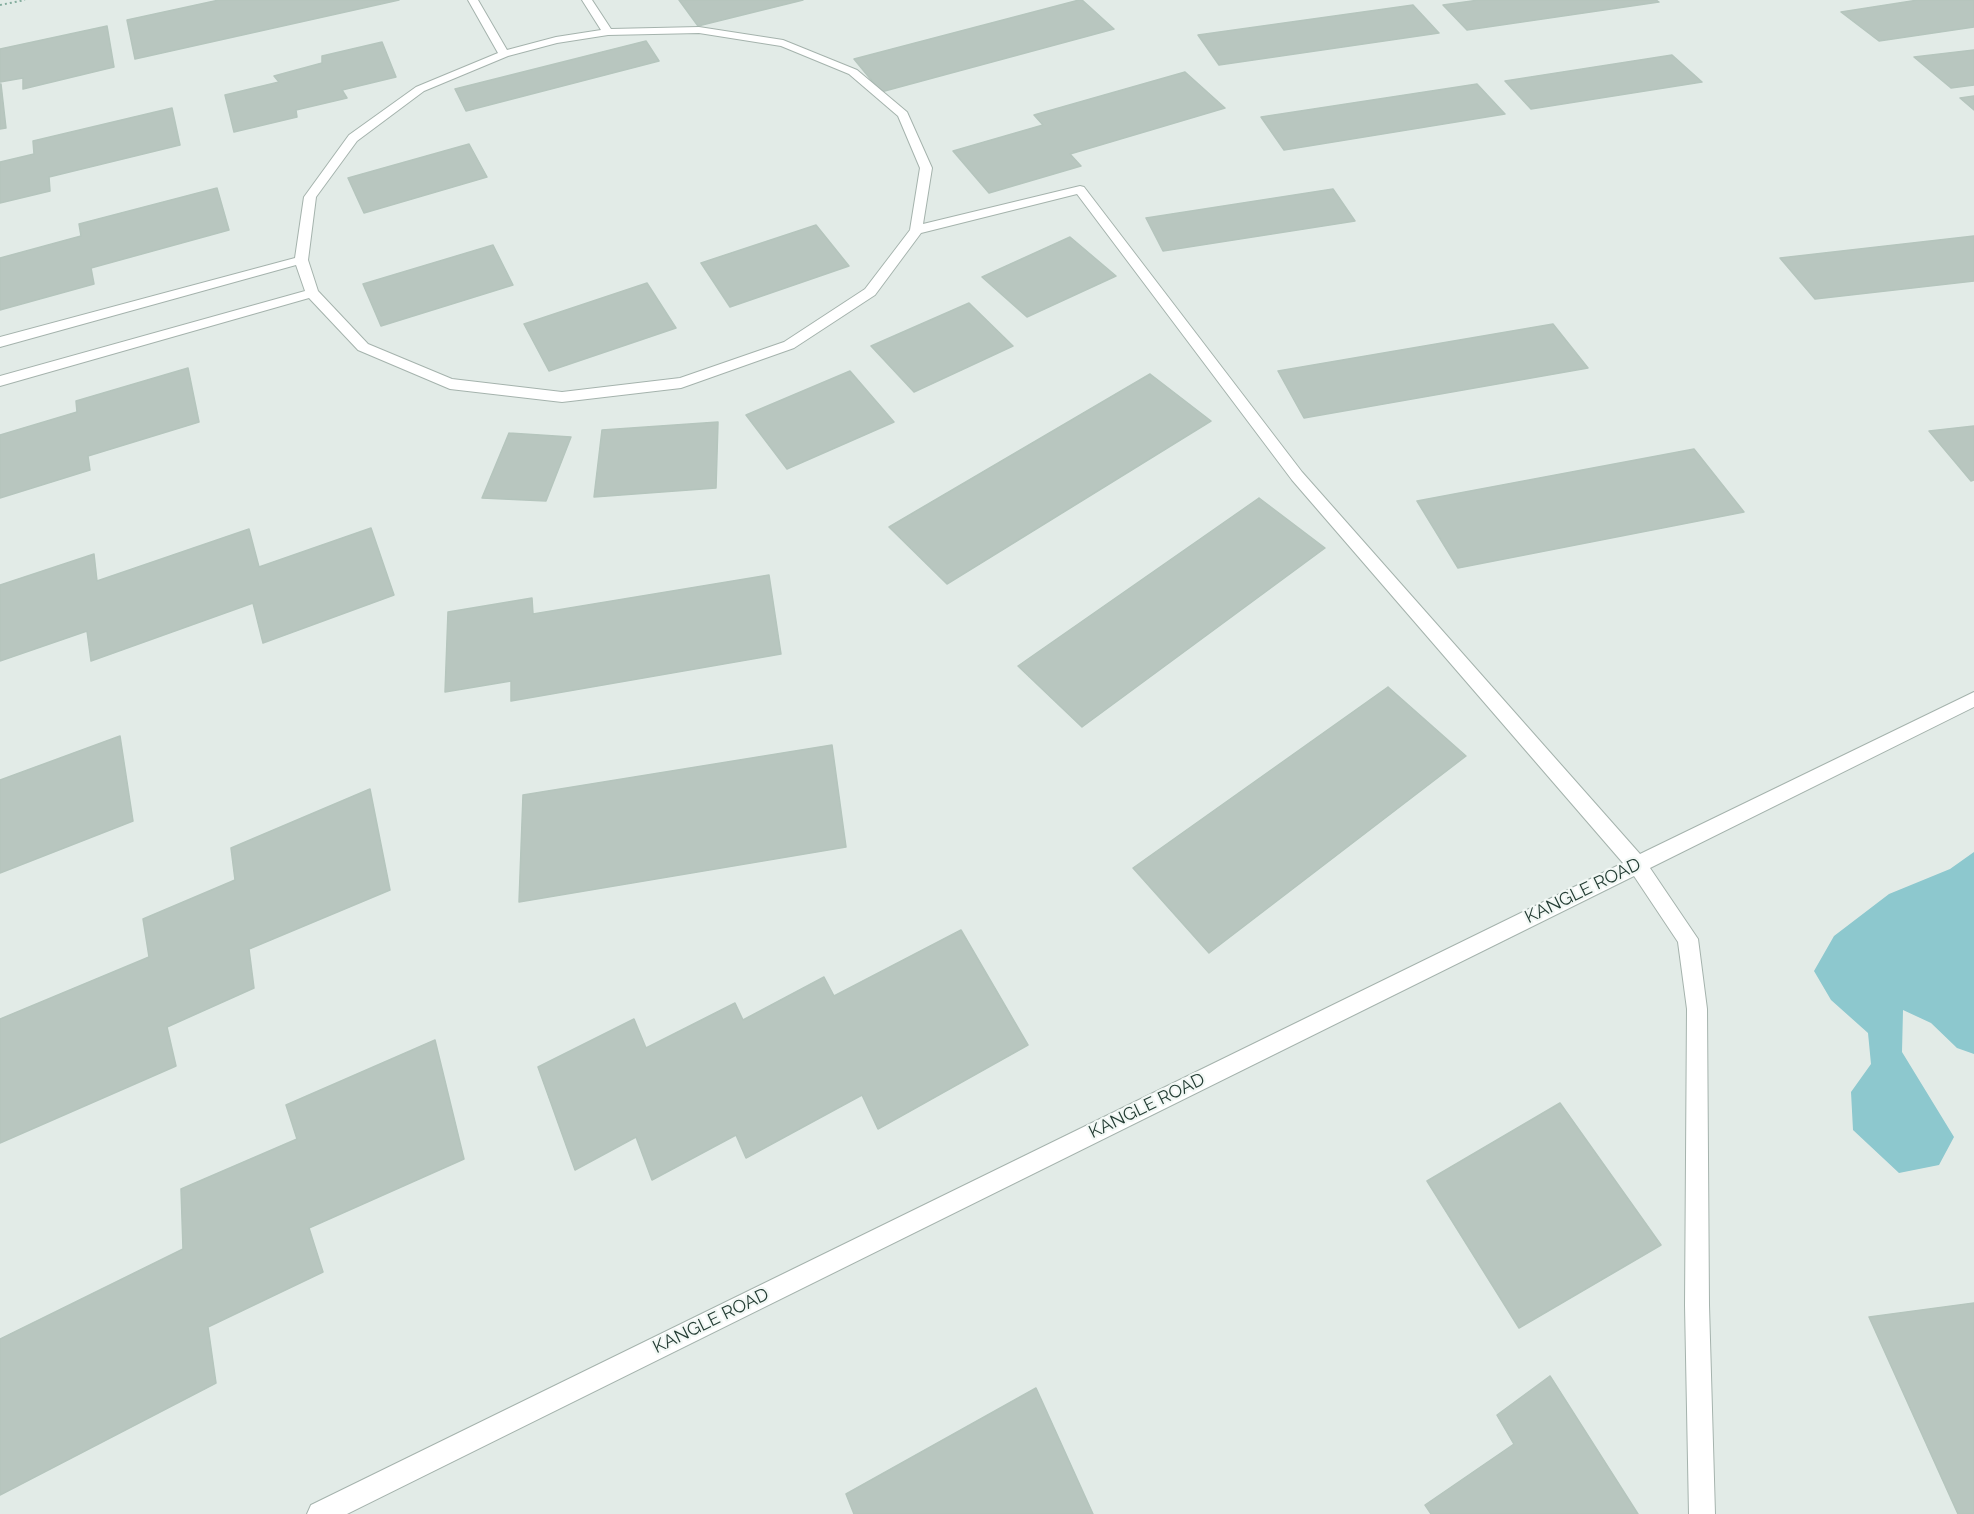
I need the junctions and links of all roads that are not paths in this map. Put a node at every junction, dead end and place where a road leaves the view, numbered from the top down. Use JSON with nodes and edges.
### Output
{"nodes":[{"id":1,"x":473,"y":0,"type":"edge"},
{"id":2,"x":587,"y":0,"type":"edge"},
{"id":3,"x":608,"y":32,"type":"junction"},
{"id":4,"x":504,"y":54,"type":"junction"},
{"id":5,"x":916,"y":230,"type":"junction"},
{"id":6,"x":301,"y":260,"type":"junction"},
{"id":7,"x":312,"y":293,"type":"junction"},
{"id":8,"x":0,"y":342,"type":"edge"},
{"id":9,"x":0,"y":381,"type":"edge"},
{"id":10,"x":1974,"y":699,"type":"edge"},
{"id":11,"x":1637,"y":865,"type":"junction"},
{"id":12,"x":320,"y":1514,"type":"edge"},
{"id":13,"x":1702,"y":1514,"type":"edge"}],
"edges":[{"from":1,"to":4,"type":"street"},
{"from":2,"to":3,"type":"street"},
{"from":3,"to":4,"type":"street"},
{"from":3,"to":5,"type":"street"},
{"from":4,"to":6,"type":"street"},
{"from":5,"to":7,"type":"street"},
{"from":5,"to":11,"type":"street"},
{"from":6,"to":7,"type":"street"},
{"from":6,"to":8,"type":"street"},
{"from":7,"to":9,"type":"street"},
{"from":10,"to":11,"type":"street","name":"KANGLE ROAD"},
{"from":11,"to":12,"type":"street","name":"KANGLE ROAD"},
{"from":11,"to":13,"type":"street"}]}
